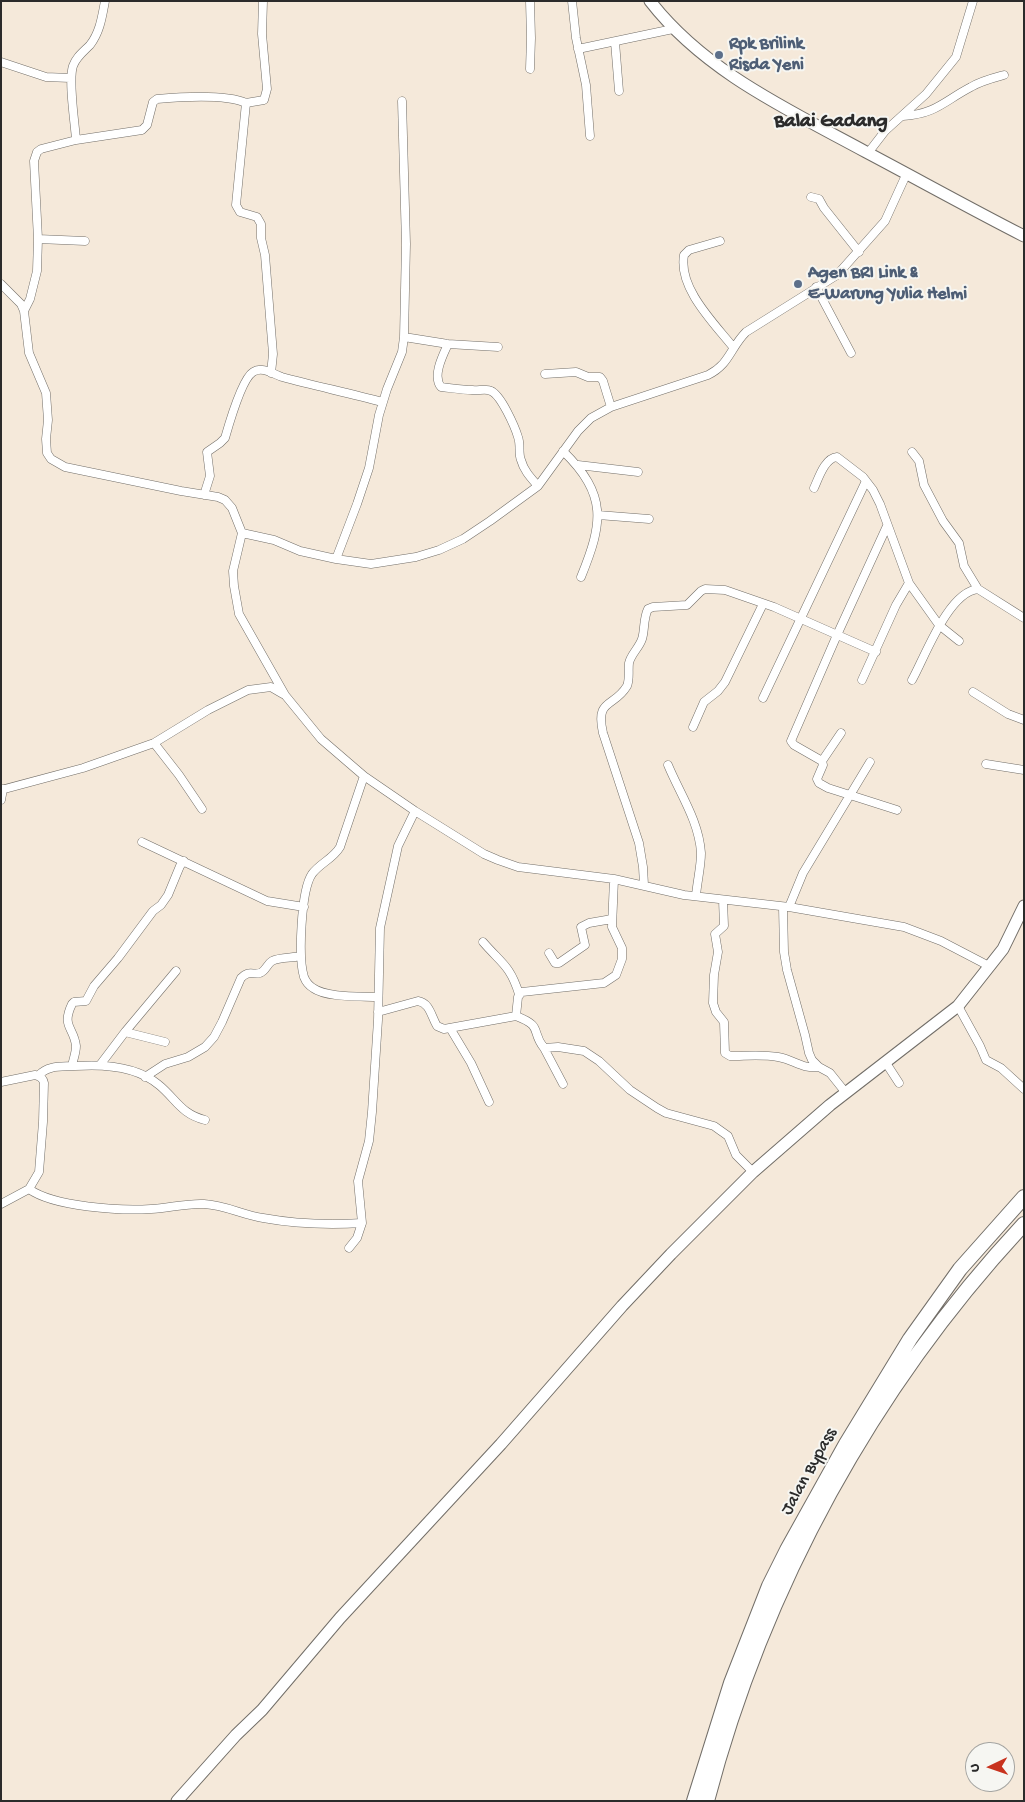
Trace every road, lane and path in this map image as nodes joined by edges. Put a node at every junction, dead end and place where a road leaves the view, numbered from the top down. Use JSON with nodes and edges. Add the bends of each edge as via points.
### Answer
{"nodes":[{"id":1,"x":105,"y":1,"type":"edge"},
{"id":2,"x":263,"y":1,"type":"edge"},
{"id":3,"x":530,"y":1,"type":"edge"},
{"id":4,"x":572,"y":1,"type":"edge"},
{"id":5,"x":650,"y":1,"type":"edge"},
{"id":6,"x":973,"y":1,"type":"edge"},
{"id":7,"x":673,"y":29,"type":"junction"},
{"id":8,"x":615,"y":42,"type":"junction"},
{"id":9,"x":578,"y":49,"type":"junction"},
{"id":10,"x":1,"y":62,"type":"edge"},
{"id":11,"x":530,"y":69,"type":"dead end"},
{"id":12,"x":1004,"y":75,"type":"dead end"},
{"id":13,"x":70,"y":78,"type":"junction"},
{"id":14,"x":619,"y":90,"type":"dead end"},
{"id":15,"x":402,"y":101,"type":"dead end"},
{"id":16,"x":246,"y":103,"type":"junction"},
{"id":17,"x":903,"y":116,"type":"junction"},
{"id":18,"x":590,"y":136,"type":"dead end"},
{"id":19,"x":76,"y":140,"type":"junction"},
{"id":20,"x":868,"y":153,"type":"junction"},
{"id":21,"x":906,"y":175,"type":"junction"},
{"id":22,"x":811,"y":197,"type":"dead end"},
{"id":23,"x":1024,"y":236,"type":"edge"},
{"id":24,"x":38,"y":239,"type":"junction"},
{"id":25,"x":85,"y":241,"type":"dead end"},
{"id":26,"x":720,"y":241,"type":"dead end"},
{"id":27,"x":859,"y":252,"type":"junction"},
{"id":28,"x":1,"y":284,"type":"edge"},
{"id":29,"x":816,"y":287,"type":"junction"},
{"id":30,"x":24,"y":312,"type":"junction"},
{"id":31,"x":404,"y":337,"type":"junction"},
{"id":32,"x":448,"y":344,"type":"junction"},
{"id":33,"x":498,"y":347,"type":"dead end"},
{"id":34,"x":733,"y":347,"type":"junction"},
{"id":35,"x":851,"y":353,"type":"dead end"},
{"id":36,"x":272,"y":373,"type":"junction"},
{"id":37,"x":545,"y":374,"type":"dead end"},
{"id":38,"x":382,"y":402,"type":"junction"},
{"id":39,"x":611,"y":407,"type":"junction"},
{"id":40,"x":563,"y":451,"type":"junction"},
{"id":41,"x":912,"y":452,"type":"dead end"},
{"id":42,"x":578,"y":465,"type":"junction"},
{"id":43,"x":638,"y":472,"type":"dead end"},
{"id":44,"x":866,"y":481,"type":"junction"},
{"id":45,"x":538,"y":486,"type":"junction"},
{"id":46,"x":814,"y":488,"type":"dead end"},
{"id":47,"x":204,"y":495,"type":"junction"},
{"id":48,"x":598,"y":515,"type":"junction"},
{"id":49,"x":649,"y":519,"type":"dead end"},
{"id":50,"x":887,"y":526,"type":"junction"},
{"id":51,"x":242,"y":533,"type":"junction"},
{"id":52,"x":336,"y":559,"type":"junction"},
{"id":53,"x":581,"y":577,"type":"dead end"},
{"id":54,"x":908,"y":583,"type":"junction"},
{"id":55,"x":978,"y":589,"type":"junction"},
{"id":56,"x":763,"y":604,"type":"junction"},
{"id":57,"x":1024,"y":618,"type":"edge"},
{"id":58,"x":802,"y":620,"type":"junction"},
{"id":59,"x":939,"y":625,"type":"junction"},
{"id":60,"x":837,"y":635,"type":"junction"},
{"id":61,"x":959,"y":641,"type":"dead end"},
{"id":62,"x":876,"y":652,"type":"junction"},
{"id":63,"x":862,"y":680,"type":"dead end"},
{"id":64,"x":912,"y":680,"type":"dead end"},
{"id":65,"x":973,"y":692,"type":"dead end"},
{"id":66,"x":285,"y":695,"type":"junction"},
{"id":67,"x":763,"y":698,"type":"dead end"},
{"id":68,"x":1024,"y":720,"type":"edge"},
{"id":69,"x":693,"y":727,"type":"dead end"},
{"id":70,"x":841,"y":733,"type":"dead end"},
{"id":71,"x":154,"y":743,"type":"junction"},
{"id":72,"x":822,"y":761,"type":"junction"},
{"id":73,"x":870,"y":762,"type":"dead end"},
{"id":74,"x":986,"y":764,"type":"dead end"},
{"id":75,"x":668,"y":765,"type":"dead end"},
{"id":76,"x":1024,"y":770,"type":"edge"},
{"id":77,"x":364,"y":776,"type":"junction"},
{"id":78,"x":2,"y":790,"type":"edge"},
{"id":79,"x":850,"y":795,"type":"junction"},
{"id":80,"x":1,"y":800,"type":"edge"},
{"id":81,"x":202,"y":809,"type":"dead end"},
{"id":82,"x":896,"y":810,"type":"dead end"},
{"id":83,"x":415,"y":811,"type":"junction"},
{"id":84,"x":142,"y":842,"type":"dead end"},
{"id":85,"x":184,"y":861,"type":"junction"},
{"id":86,"x":614,"y":879,"type":"junction"},
{"id":87,"x":644,"y":885,"type":"junction"},
{"id":88,"x":696,"y":896,"type":"junction"},
{"id":89,"x":723,"y":900,"type":"junction"},
{"id":90,"x":1024,"y":906,"type":"edge"},
{"id":91,"x":304,"y":907,"type":"junction"},
{"id":92,"x":786,"y":907,"type":"junction"},
{"id":93,"x":612,"y":920,"type":"junction"},
{"id":94,"x":483,"y":942,"type":"dead end"},
{"id":95,"x":549,"y":953,"type":"dead end"},
{"id":96,"x":301,"y":956,"type":"junction"},
{"id":97,"x":989,"y":966,"type":"junction"},
{"id":98,"x":176,"y":971,"type":"dead end"},
{"id":99,"x":519,"y":994,"type":"junction"},
{"id":100,"x":378,"y":997,"type":"junction"},
{"id":101,"x":958,"y":1006,"type":"junction"},
{"id":102,"x":378,"y":1012,"type":"junction"},
{"id":103,"x":516,"y":1016,"type":"junction"},
{"id":104,"x":450,"y":1028,"type":"junction"},
{"id":105,"x":125,"y":1032,"type":"junction"},
{"id":106,"x":166,"y":1042,"type":"dead end"},
{"id":107,"x":544,"y":1048,"type":"junction"},
{"id":108,"x":886,"y":1063,"type":"junction"},
{"id":109,"x":100,"y":1065,"type":"junction"},
{"id":110,"x":72,"y":1066,"type":"junction"},
{"id":111,"x":820,"y":1067,"type":"junction"},
{"id":112,"x":38,"y":1076,"type":"junction"},
{"id":113,"x":145,"y":1077,"type":"junction"},
{"id":114,"x":1,"y":1082,"type":"edge"},
{"id":115,"x":899,"y":1083,"type":"dead end"},
{"id":116,"x":563,"y":1084,"type":"dead end"},
{"id":117,"x":1024,"y":1089,"type":"edge"},
{"id":118,"x":846,"y":1093,"type":"junction"},
{"id":119,"x":489,"y":1102,"type":"dead end"},
{"id":120,"x":204,"y":1120,"type":"dead end"},
{"id":121,"x":753,"y":1172,"type":"junction"},
{"id":122,"x":29,"y":1189,"type":"junction"},
{"id":123,"x":1024,"y":1197,"type":"edge"},
{"id":124,"x":1,"y":1204,"type":"edge"},
{"id":125,"x":362,"y":1223,"type":"junction"},
{"id":126,"x":1024,"y":1224,"type":"edge"},
{"id":127,"x":349,"y":1248,"type":"dead end"},
{"id":128,"x":177,"y":1801,"type":"edge"},
{"id":129,"x":694,"y":1801,"type":"edge"},
{"id":130,"x":706,"y":1801,"type":"edge"}],
"edges":[{"from":1,"to":13,"type":"street","via":[[97,32],[78,57]]},
{"from":2,"to":16,"type":"street","via":[[266,95],[264,100]]},
{"from":3,"to":11,"type":"street"},
{"from":4,"to":9,"type":"street"},
{"from":5,"to":7,"type":"street"},
{"from":6,"to":17,"type":"street","via":[[956,57]]},
{"from":7,"to":8,"type":"street"},
{"from":7,"to":20,"type":"street","via":[[722,70],[770,101]]},
{"from":8,"to":9,"type":"street"},
{"from":8,"to":14,"type":"street"},
{"from":9,"to":18,"type":"street","via":[[586,85]]},
{"from":10,"to":13,"type":"street","via":[[46,77]]},
{"from":12,"to":17,"type":"street","via":[[973,86],[935,110]]},
{"from":13,"to":19,"type":"street"},
{"from":15,"to":31,"type":"street","via":[[406,244]]},
{"from":16,"to":19,"type":"street","via":[[219,98],[157,99],[152,102],[147,125],[142,130]]},
{"from":16,"to":36,"type":"street","via":[[236,204],[240,212],[257,217],[261,224]]},
{"from":17,"to":20,"type":"street","via":[[885,131]]},
{"from":19,"to":24,"type":"street","via":[[41,148],[35,156]]},
{"from":20,"to":21,"type":"street"},
{"from":21,"to":23,"type":"street"},
{"from":21,"to":27,"type":"street","via":[[885,221]]},
{"from":22,"to":27,"type":"street","via":[[819,198]]},
{"from":24,"to":25,"type":"street"},
{"from":24,"to":30,"type":"street","via":[[37,271]]},
{"from":26,"to":34,"type":"street","via":[[690,250],[683,260],[687,282],[694,296]]},
{"from":27,"to":29,"type":"street","via":[[837,275]]},
{"from":28,"to":30,"type":"street","via":[[17,298]]},
{"from":29,"to":34,"type":"street","via":[[746,332]]},
{"from":29,"to":35,"type":"street"},
{"from":30,"to":47,"type":"street","via":[[29,352],[46,393],[46,447],[51,459],[65,467]]},
{"from":31,"to":32,"type":"street"},
{"from":31,"to":38,"type":"street","via":[[402,352]]},
{"from":32,"to":33,"type":"street"},
{"from":32,"to":45,"type":"street","via":[[437,379],[439,385],[487,390],[496,394],[519,438],[520,460]]},
{"from":34,"to":39,"type":"street","via":[[726,362],[717,370]]},
{"from":36,"to":38,"type":"street"},
{"from":36,"to":47,"type":"street","via":[[255,370],[242,387],[225,438],[206,452],[210,476]]},
{"from":37,"to":39,"type":"street","via":[[576,372],[600,377]]},
{"from":38,"to":52,"type":"street","via":[[369,468]]},
{"from":39,"to":40,"type":"street","via":[[585,423]]},
{"from":40,"to":42,"type":"street"},
{"from":40,"to":45,"type":"street"},
{"from":41,"to":55,"type":"street","via":[[919,461],[924,485],[959,543],[964,566]]},
{"from":42,"to":43,"type":"street"},
{"from":42,"to":48,"type":"street","via":[[591,487]]},
{"from":44,"to":46,"type":"street","via":[[834,457],[828,460]]},
{"from":44,"to":50,"type":"street","via":[[880,504]]},
{"from":44,"to":58,"type":"street"},
{"from":45,"to":52,"type":"street","via":[[463,539],[439,550],[371,564]]},
{"from":47,"to":51,"type":"street","via":[[218,497],[228,503]]},
{"from":48,"to":49,"type":"street"},
{"from":48,"to":53,"type":"street","via":[[596,539]]},
{"from":50,"to":54,"type":"street"},
{"from":50,"to":60,"type":"street"},
{"from":51,"to":52,"type":"street"},
{"from":51,"to":66,"type":"street","via":[[234,571],[239,614]]},
{"from":54,"to":59,"type":"street"},
{"from":54,"to":62,"type":"street"},
{"from":55,"to":57,"type":"street"},
{"from":55,"to":59,"type":"street","via":[[968,591]]},
{"from":56,"to":58,"type":"street"},
{"from":56,"to":69,"type":"street","via":[[725,682],[704,702]]},
{"from":56,"to":87,"type":"street","via":[[710,588],[701,591],[687,605],[648,610],[642,640],[630,661],[628,684],[602,711],[603,733],[641,854]]},
{"from":58,"to":60,"type":"street"},
{"from":58,"to":67,"type":"street"},
{"from":59,"to":61,"type":"street"},
{"from":59,"to":64,"type":"street"},
{"from":60,"to":62,"type":"street"},
{"from":60,"to":72,"type":"street","via":[[791,738],[794,746]]},
{"from":62,"to":63,"type":"street"},
{"from":65,"to":68,"type":"street"},
{"from":66,"to":71,"type":"street","via":[[272,687],[248,690]]},
{"from":66,"to":77,"type":"street","via":[[321,739]]},
{"from":70,"to":72,"type":"street"},
{"from":71,"to":78,"type":"street","via":[[82,768]]},
{"from":71,"to":81,"type":"street"},
{"from":72,"to":79,"type":"street","via":[[824,765],[817,781]]},
{"from":73,"to":79,"type":"street"},
{"from":74,"to":76,"type":"street"},
{"from":75,"to":88,"type":"street","via":[[698,831],[701,857]]},
{"from":77,"to":83,"type":"street"},
{"from":77,"to":91,"type":"street","via":[[340,848],[313,873],[305,892]]},
{"from":78,"to":80,"type":"street"},
{"from":79,"to":82,"type":"street"},
{"from":79,"to":92,"type":"street"},
{"from":83,"to":86,"type":"street","via":[[498,860],[518,867]]},
{"from":83,"to":100,"type":"street","via":[[398,846],[380,928]]},
{"from":84,"to":85,"type":"street"},
{"from":85,"to":91,"type":"street","via":[[266,901]]},
{"from":85,"to":110,"type":"street","via":[[162,905],[153,911],[94,986],[86,1001],[72,1004],[67,1022],[76,1049]]},
{"from":86,"to":87,"type":"street"},
{"from":86,"to":93,"type":"street"},
{"from":87,"to":88,"type":"street"},
{"from":88,"to":89,"type":"street"},
{"from":89,"to":92,"type":"street"},
{"from":89,"to":111,"type":"street","via":[[724,926],[716,933],[718,952],[713,997],[716,1012],[724,1022],[725,1053],[730,1056],[776,1057],[804,1067]]},
{"from":90,"to":97,"type":"street","via":[[1002,949]]},
{"from":91,"to":96,"type":"street"},
{"from":92,"to":97,"type":"street","via":[[904,927],[941,941]]},
{"from":92,"to":111,"type":"street","via":[[784,952],[787,970],[809,1053]]},
{"from":93,"to":95,"type":"street","via":[[581,927],[585,945],[559,963],[555,963]]},
{"from":93,"to":99,"type":"street","via":[[622,948],[619,968],[611,980]]},
{"from":94,"to":99,"type":"street","via":[[513,975]]},
{"from":96,"to":100,"type":"street","via":[[306,983],[315,990]]},
{"from":96,"to":113,"type":"street","via":[[277,959],[259,974],[245,974],[214,1037],[205,1047],[188,1057],[165,1064]]},
{"from":97,"to":101,"type":"street"},
{"from":98,"to":105,"type":"street"},
{"from":99,"to":103,"type":"street"},
{"from":100,"to":102,"type":"street"},
{"from":101,"to":108,"type":"street"},
{"from":101,"to":117,"type":"street","via":[[986,1060],[1001,1068]]},
{"from":102,"to":104,"type":"street","via":[[423,1002],[437,1026]]},
{"from":102,"to":125,"type":"street","via":[[369,1141],[358,1181]]},
{"from":103,"to":104,"type":"street"},
{"from":103,"to":107,"type":"street","via":[[533,1023]]},
{"from":104,"to":119,"type":"street"},
{"from":105,"to":106,"type":"street"},
{"from":105,"to":109,"type":"street"},
{"from":107,"to":116,"type":"street"},
{"from":107,"to":121,"type":"street","via":[[584,1051],[657,1108],[714,1126],[728,1136],[736,1155]]},
{"from":108,"to":115,"type":"street"},
{"from":108,"to":118,"type":"street"},
{"from":109,"to":110,"type":"street"},
{"from":109,"to":113,"type":"street","via":[[122,1068]]},
{"from":110,"to":112,"type":"street","via":[[46,1069]]},
{"from":111,"to":118,"type":"street","via":[[830,1073]]},
{"from":112,"to":114,"type":"street"},
{"from":112,"to":122,"type":"street","via":[[44,1080],[39,1172]]},
{"from":113,"to":120,"type":"street","via":[[159,1085],[178,1106]]},
{"from":118,"to":121,"type":"street"},
{"from":121,"to":128,"type":"street","via":[[622,1306]]},
{"from":122,"to":124,"type":"street"},
{"from":122,"to":125,"type":"street","via":[[46,1198],[93,1207],[150,1209],[206,1204],[262,1218],[330,1225]]},
{"from":123,"to":129,"type":"highway","name":"Jalan Bypass","via":[[960,1269],[910,1339],[786,1550],[730,1683]]},
{"from":125,"to":127,"type":"street"},
{"from":126,"to":130,"type":"highway","name":"Jalan Bypass","via":[[924,1345],[854,1449],[782,1590],[745,1679]]}]}
